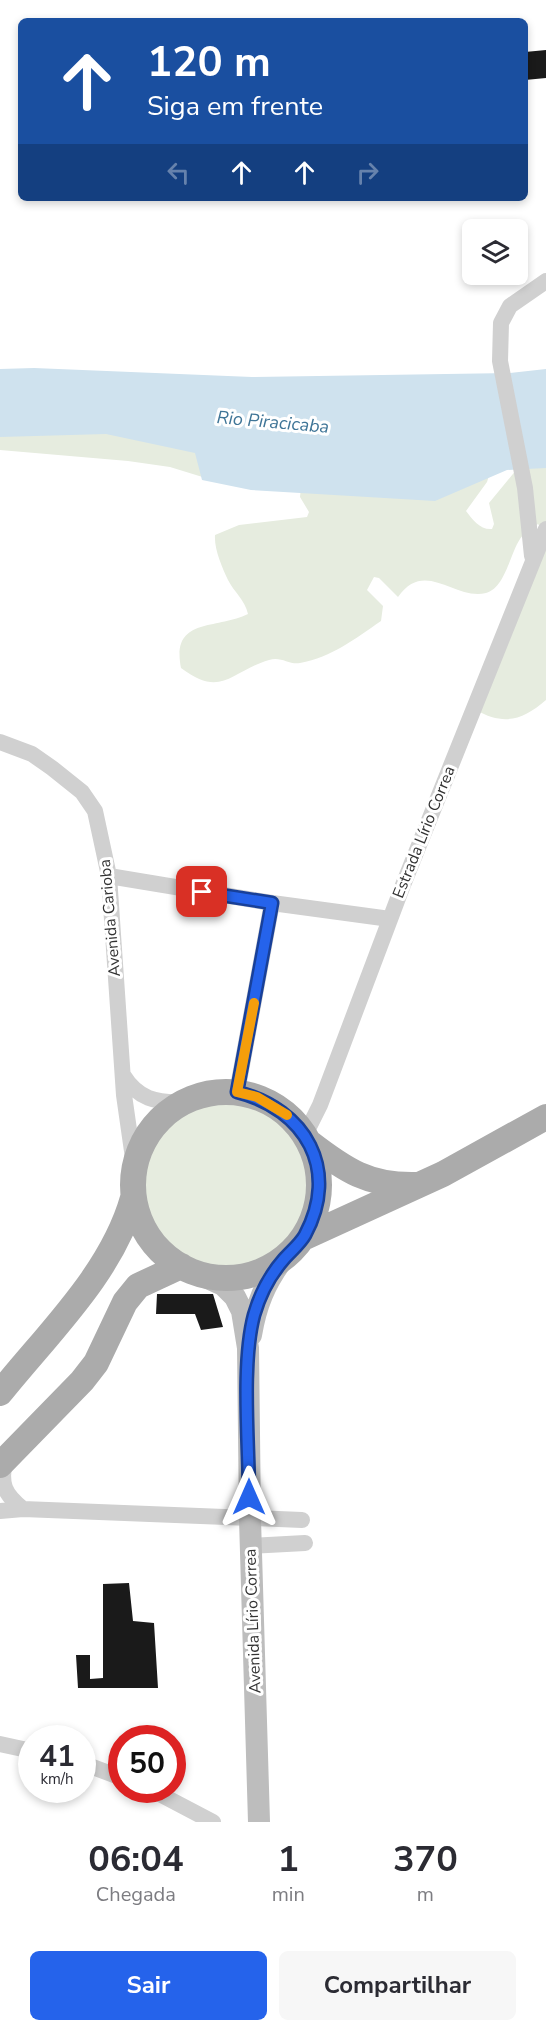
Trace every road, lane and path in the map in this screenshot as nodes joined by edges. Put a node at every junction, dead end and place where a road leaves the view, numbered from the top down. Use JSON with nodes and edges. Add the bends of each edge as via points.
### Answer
{"nodes":[{"id":1,"x":546,"y":281,"type":"edge"},
{"id":2,"x":546,"y":529,"type":"edge"},
{"id":3,"x":532,"y":559,"type":"junction"},
{"id":4,"x":0,"y":742,"type":"edge"},
{"id":5,"x":109,"y":876,"type":"junction"},
{"id":6,"x":272,"y":903,"type":"junction"},
{"id":7,"x":390,"y":919,"type":"junction"},
{"id":8,"x":123,"y":1074,"type":"junction"},
{"id":9,"x":237,"y":1092,"type":"junction"},
{"id":10,"x":183,"y":1102,"type":"junction"},
{"id":11,"x":546,"y":1117,"type":"edge"},
{"id":12,"x":307,"y":1139,"type":"junction"},
{"id":13,"x":134,"y":1165,"type":"junction"},
{"id":14,"x":418,"y":1185,"type":"junction"},
{"id":15,"x":133,"y":1198,"type":"junction"},
{"id":16,"x":303,"y":1238,"type":"junction"},
{"id":17,"x":283,"y":1259,"type":"junction"},
{"id":18,"x":191,"y":1271,"type":"junction"},
{"id":19,"x":248,"y":1348,"type":"junction"},
{"id":20,"x":0,"y":1394,"type":"edge"},
{"id":21,"x":2,"y":1463,"type":"edge"},
{"id":22,"x":22,"y":1509,"type":"junction"},
{"id":23,"x":0,"y":1511,"type":"edge"},
{"id":24,"x":250,"y":1519,"type":"junction"},
{"id":25,"x":302,"y":1520,"type":"dead end"},
{"id":26,"x":305,"y":1543,"type":"dead end"},
{"id":27,"x":251,"y":1546,"type":"junction"},
{"id":28,"x":0,"y":1744,"type":"edge"},
{"id":29,"x":18,"y":1748,"type":"edge"},
{"id":30,"x":177,"y":1803,"type":"edge"},
{"id":31,"x":213,"y":1822,"type":"edge"},
{"id":32,"x":259,"y":1822,"type":"edge"}],
"edges":[{"from":1,"to":3,"type":"street","via":[[510,306],[501,323],[500,361],[525,488]]},
{"from":2,"to":3,"type":"street","name":"Estrada Lírio Correa"},
{"from":3,"to":7,"type":"street","name":"Estrada Lírio Correa"},
{"from":4,"to":5,"type":"street","name":"Avenida Carioba","via":[[32,754],[82,792],[95,810]]},
{"from":5,"to":6,"type":"street"},
{"from":5,"to":8,"type":"street","name":"Avenida Carioba"},
{"from":6,"to":7,"type":"street"},
{"from":6,"to":9,"type":"street"},
{"from":7,"to":12,"type":"street","name":"Estrada Lírio Correa"},
{"from":8,"to":10,"type":"street","via":[[131,1087],[149,1099]]},
{"from":8,"to":13,"type":"street","name":"Avenida Carioba"},
{"from":9,"to":10,"type":"main road","via":[[209,1093]]},
{"from":9,"to":12,"type":"main road","via":[[276,1106]]},
{"from":10,"to":13,"type":"main road","via":[[144,1139]]},
{"from":11,"to":14,"type":"main road"},
{"from":12,"to":14,"type":"main road","via":[[362,1178]]},
{"from":12,"to":16,"type":"main road","via":[[318,1167],[320,1192]]},
{"from":13,"to":15,"type":"main road"},
{"from":14,"to":16,"type":"main road"},
{"from":15,"to":18,"type":"main road","via":[[141,1225],[158,1249]]},
{"from":15,"to":20,"type":"main road","via":[[125,1226],[110,1254]]},
{"from":16,"to":17,"type":"main road"},
{"from":17,"to":18,"type":"main road","via":[[258,1273],[230,1278]]},
{"from":17,"to":19,"type":"main road","name":"Avenida Lírio Correa","via":[[260,1297]]},
{"from":18,"to":19,"type":"main road","name":"Avenida Lírio Correa","via":[[223,1285],[235,1297],[242,1311]]},
{"from":18,"to":21,"type":"main road","via":[[138,1286],[125,1302],[89,1372]]},
{"from":19,"to":24,"type":"main road","name":"Avenida Lírio Correa"},
{"from":21,"to":22,"type":"street","via":[[2,1486]]},
{"from":22,"to":23,"type":"street"},
{"from":22,"to":24,"type":"street"},
{"from":24,"to":25,"type":"street"},
{"from":24,"to":27,"type":"main road","name":"Avenida Lírio Correa"},
{"from":26,"to":27,"type":"street"},
{"from":27,"to":32,"type":"main road","name":"Avenida Lírio Correa"},
{"from":28,"to":29,"type":"street"},
{"from":30,"to":31,"type":"street"}]}
